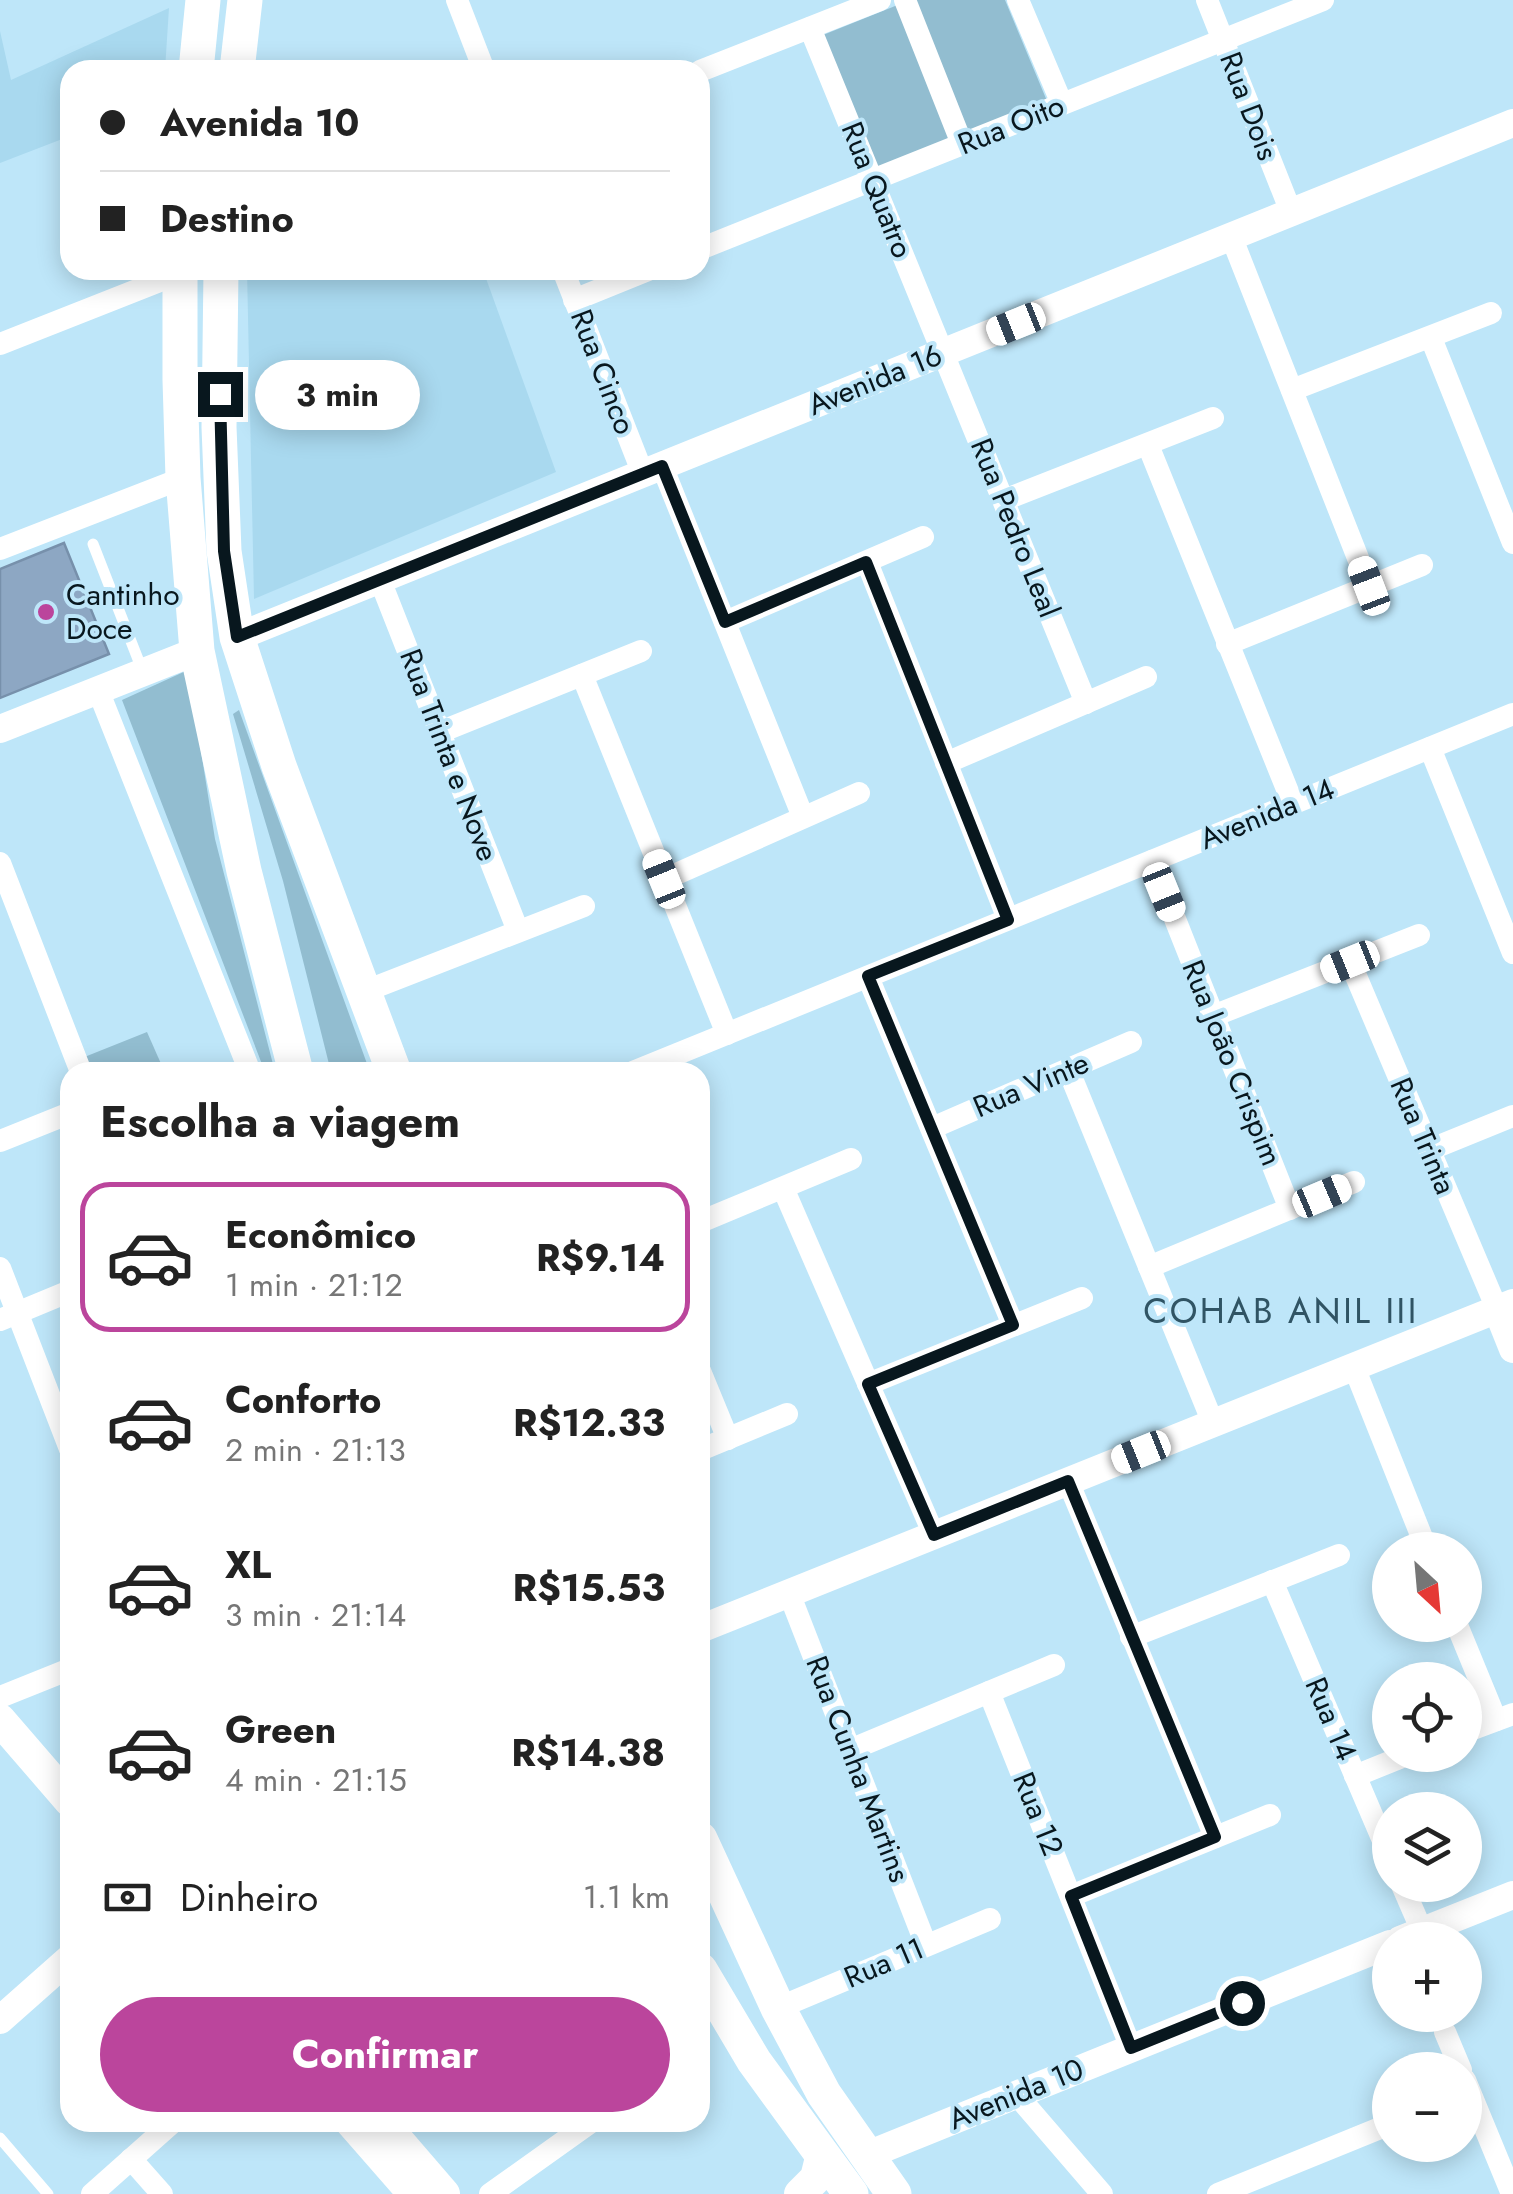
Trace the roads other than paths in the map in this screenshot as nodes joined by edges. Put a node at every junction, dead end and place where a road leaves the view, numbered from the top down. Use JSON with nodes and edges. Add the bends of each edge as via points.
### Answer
{"nodes":[{"id":1,"x":203,"y":0,"type":"edge"},
{"id":2,"x":245,"y":0,"type":"edge"},
{"id":3,"x":457,"y":0,"type":"edge"},
{"id":4,"x":880,"y":0,"type":"edge"},
{"id":5,"x":904,"y":0,"type":"edge"},
{"id":6,"x":1018,"y":0,"type":"edge"},
{"id":7,"x":1207,"y":0,"type":"edge"},
{"id":8,"x":1323,"y":0,"type":"edge"},
{"id":9,"x":810,"y":28,"type":"junction"},
{"id":10,"x":1223,"y":40,"type":"junction"},
{"id":11,"x":197,"y":60,"type":"edge"},
{"id":12,"x":238,"y":60,"type":"edge"},
{"id":13,"x":480,"y":60,"type":"edge"},
{"id":14,"x":710,"y":68,"type":"edge"},
{"id":15,"x":1062,"y":104,"type":"junction"},
{"id":16,"x":1513,"y":123,"type":"edge"},
{"id":17,"x":962,"y":144,"type":"junction"},
{"id":18,"x":872,"y":180,"type":"junction"},
{"id":19,"x":1290,"y":212,"type":"junction"},
{"id":20,"x":1230,"y":236,"type":"junction"},
{"id":21,"x":710,"y":245,"type":"edge"},
{"id":22,"x":160,"y":280,"type":"edge"},
{"id":23,"x":180,"y":280,"type":"edge"},
{"id":24,"x":221,"y":280,"type":"edge"},
{"id":25,"x":566,"y":280,"type":"edge"},
{"id":26,"x":623,"y":280,"type":"edge"},
{"id":27,"x":574,"y":300,"type":"junction"},
{"id":28,"x":1491,"y":313,"type":"dead end"},
{"id":29,"x":0,"y":316,"type":"edge"},
{"id":30,"x":1431,"y":338,"type":"junction"},
{"id":31,"x":5,"y":342,"type":"edge"},
{"id":32,"x":944,"y":352,"type":"junction"},
{"id":33,"x":1292,"y":390,"type":"junction"},
{"id":34,"x":1212,"y":418,"type":"dead end"},
{"id":35,"x":1148,"y":445,"type":"junction"},
{"id":36,"x":652,"y":470,"type":"junction"},
{"id":37,"x":183,"y":478,"type":"junction"},
{"id":38,"x":1004,"y":500,"type":"junction"},
{"id":39,"x":923,"y":537,"type":"dead end"},
{"id":40,"x":1513,"y":543,"type":"edge"},
{"id":41,"x":94,"y":544,"type":"dead end"},
{"id":42,"x":0,"y":549,"type":"edge"},
{"id":43,"x":866,"y":562,"type":"junction"},
{"id":44,"x":1422,"y":565,"type":"dead end"},
{"id":45,"x":380,"y":580,"type":"junction"},
{"id":46,"x":1369,"y":586,"type":"junction"},
{"id":47,"x":725,"y":622,"type":"junction"},
{"id":48,"x":237,"y":637,"type":"junction"},
{"id":49,"x":1227,"y":644,"type":"junction"},
{"id":50,"x":197,"y":650,"type":"junction"},
{"id":51,"x":640,"y":651,"type":"dead end"},
{"id":52,"x":144,"y":672,"type":"junction"},
{"id":53,"x":582,"y":675,"type":"junction"},
{"id":54,"x":1146,"y":678,"type":"dead end"},
{"id":55,"x":98,"y":690,"type":"junction"},
{"id":56,"x":1086,"y":703,"type":"junction"},
{"id":57,"x":1513,"y":714,"type":"edge"},
{"id":58,"x":0,"y":729,"type":"edge"},
{"id":59,"x":440,"y":732,"type":"junction"},
{"id":60,"x":1430,"y":748,"type":"junction"},
{"id":61,"x":946,"y":763,"type":"junction"},
{"id":62,"x":859,"y":794,"type":"dead end"},
{"id":63,"x":1293,"y":804,"type":"junction"},
{"id":64,"x":803,"y":818,"type":"junction"},
{"id":65,"x":1152,"y":861,"type":"junction"},
{"id":66,"x":0,"y":863,"type":"edge"},
{"id":67,"x":664,"y":879,"type":"junction"},
{"id":68,"x":1502,"y":895,"type":"edge"},
{"id":69,"x":584,"y":906,"type":"dead end"},
{"id":70,"x":1008,"y":920,"type":"junction"},
{"id":71,"x":518,"y":931,"type":"junction"},
{"id":72,"x":1418,"y":935,"type":"dead end"},
{"id":73,"x":1513,"y":953,"type":"edge"},
{"id":74,"x":1350,"y":962,"type":"junction"},
{"id":75,"x":270,"y":976,"type":"junction"},
{"id":76,"x":868,"y":976,"type":"junction"},
{"id":77,"x":363,"y":992,"type":"junction"},
{"id":78,"x":1213,"y":1016,"type":"junction"},
{"id":79,"x":727,"y":1034,"type":"junction"},
{"id":80,"x":1131,"y":1042,"type":"dead end"},
{"id":81,"x":77,"y":1062,"type":"edge"},
{"id":82,"x":246,"y":1062,"type":"edge"},
{"id":83,"x":293,"y":1062,"type":"edge"},
{"id":84,"x":300,"y":1062,"type":"edge"},
{"id":85,"x":383,"y":1062,"type":"edge"},
{"id":86,"x":390,"y":1062,"type":"edge"},
{"id":87,"x":658,"y":1062,"type":"edge"},
{"id":88,"x":1068,"y":1069,"type":"junction"},
{"id":89,"x":1513,"y":1116,"type":"edge"},
{"id":90,"x":60,"y":1117,"type":"edge"},
{"id":91,"x":932,"y":1128,"type":"junction"},
{"id":92,"x":0,"y":1141,"type":"edge"},
{"id":93,"x":1429,"y":1150,"type":"junction"},
{"id":94,"x":851,"y":1160,"type":"dead end"},
{"id":95,"x":1354,"y":1182,"type":"dead end"},
{"id":96,"x":783,"y":1188,"type":"junction"},
{"id":97,"x":1290,"y":1209,"type":"junction"},
{"id":98,"x":710,"y":1218,"type":"edge"},
{"id":99,"x":0,"y":1268,"type":"edge"},
{"id":100,"x":1149,"y":1268,"type":"junction"},
{"id":101,"x":60,"y":1295,"type":"edge"},
{"id":102,"x":1082,"y":1298,"type":"dead end"},
{"id":103,"x":1505,"y":1306,"type":"edge"},
{"id":104,"x":9,"y":1316,"type":"edge"},
{"id":105,"x":1013,"y":1325,"type":"junction"},
{"id":106,"x":1513,"y":1349,"type":"edge"},
{"id":107,"x":1354,"y":1367,"type":"junction"},
{"id":108,"x":868,"y":1384,"type":"junction"},
{"id":109,"x":710,"y":1396,"type":"edge"},
{"id":110,"x":787,"y":1414,"type":"dead end"},
{"id":111,"x":1213,"y":1423,"type":"junction"},
{"id":112,"x":60,"y":1427,"type":"edge"},
{"id":113,"x":728,"y":1438,"type":"junction"},
{"id":114,"x":710,"y":1446,"type":"edge"},
{"id":115,"x":1068,"y":1481,"type":"junction"},
{"id":116,"x":1420,"y":1532,"type":"edge"},
{"id":117,"x":934,"y":1535,"type":"junction"},
{"id":118,"x":1339,"y":1554,"type":"dead end"},
{"id":119,"x":1272,"y":1581,"type":"junction"},
{"id":120,"x":789,"y":1593,"type":"junction"},
{"id":121,"x":710,"y":1625,"type":"edge"},
{"id":122,"x":1131,"y":1637,"type":"junction"},
{"id":123,"x":1466,"y":1642,"type":"edge"},
{"id":124,"x":1054,"y":1665,"type":"dead end"},
{"id":125,"x":60,"y":1674,"type":"edge"},
{"id":126,"x":989,"y":1692,"type":"junction"},
{"id":127,"x":0,"y":1695,"type":"edge"},
{"id":128,"x":1504,"y":1717,"type":"edge"},
{"id":129,"x":0,"y":1720,"type":"edge"},
{"id":130,"x":850,"y":1750,"type":"junction"},
{"id":131,"x":60,"y":1760,"type":"edge"},
{"id":132,"x":1372,"y":1769,"type":"edge"},
{"id":133,"x":1355,"y":1776,"type":"junction"},
{"id":134,"x":60,"y":1789,"type":"edge"},
{"id":135,"x":1270,"y":1815,"type":"dead end"},
{"id":136,"x":1372,"y":1815,"type":"edge"},
{"id":137,"x":1215,"y":1837,"type":"junction"},
{"id":138,"x":710,"y":1861,"type":"edge"},
{"id":139,"x":1513,"y":1895,"type":"edge"},
{"id":140,"x":1071,"y":1896,"type":"junction"},
{"id":141,"x":990,"y":1919,"type":"dead end"},
{"id":142,"x":1446,"y":1922,"type":"edge"},
{"id":143,"x":926,"y":1946,"type":"junction"},
{"id":144,"x":60,"y":1947,"type":"edge"},
{"id":145,"x":1372,"y":1951,"type":"edge"},
{"id":146,"x":60,"y":1966,"type":"edge"},
{"id":147,"x":710,"y":1986,"type":"edge"},
{"id":148,"x":778,"y":2008,"type":"junction"},
{"id":149,"x":1,"y":2011,"type":"edge"},
{"id":150,"x":1445,"y":2032,"type":"dead end"},
{"id":151,"x":1131,"y":2048,"type":"junction"},
{"id":152,"x":1453,"y":2052,"type":"edge"},
{"id":153,"x":1015,"y":2094,"type":"junction"},
{"id":154,"x":1482,"y":2124,"type":"edge"},
{"id":155,"x":1372,"y":2131,"type":"edge"},
{"id":156,"x":162,"y":2132,"type":"edge"},
{"id":157,"x":360,"y":2132,"type":"edge"},
{"id":158,"x":391,"y":2132,"type":"edge"},
{"id":159,"x":574,"y":2132,"type":"edge"},
{"id":160,"x":0,"y":2138,"type":"edge"},
{"id":161,"x":822,"y":2154,"type":"junction"},
{"id":162,"x":865,"y":2156,"type":"junction"},
{"id":163,"x":131,"y":2159,"type":"junction"},
{"id":164,"x":48,"y":2194,"type":"edge"},
{"id":165,"x":92,"y":2194,"type":"edge"},
{"id":166,"x":162,"y":2194,"type":"edge"},
{"id":167,"x":414,"y":2194,"type":"edge"},
{"id":168,"x":444,"y":2194,"type":"edge"},
{"id":169,"x":490,"y":2194,"type":"edge"},
{"id":170,"x":800,"y":2194,"type":"edge"},
{"id":171,"x":850,"y":2194,"type":"edge"},
{"id":172,"x":894,"y":2194,"type":"edge"},
{"id":173,"x":1102,"y":2194,"type":"edge"},
{"id":174,"x":1218,"y":2194,"type":"edge"},
{"id":175,"x":1512,"y":2194,"type":"edge"}],
"edges":[{"from":1,"to":11,"type":"main road"},
{"from":2,"to":12,"type":"main road"},
{"from":3,"to":13,"type":"street"},
{"from":4,"to":9,"type":"street"},
{"from":5,"to":17,"type":"street"},
{"from":6,"to":15,"type":"street"},
{"from":7,"to":10,"type":"street","name":"Rua Dois"},
{"from":8,"to":10,"type":"street","name":"Rua Oito"},
{"from":9,"to":14,"type":"street"},
{"from":9,"to":18,"type":"street","name":"Rua Quatro"},
{"from":10,"to":15,"type":"street","name":"Rua Oito"},
{"from":10,"to":19,"type":"street","name":"Rua Dois"},
{"from":15,"to":17,"type":"street","name":"Rua Oito"},
{"from":16,"to":19,"type":"street","name":"Avenida 16"},
{"from":17,"to":18,"type":"street","name":"Rua Oito"},
{"from":18,"to":21,"type":"street","name":"Rua Oito"},
{"from":18,"to":32,"type":"street","name":"Rua Quatro"},
{"from":19,"to":20,"type":"street","name":"Avenida 16"},
{"from":20,"to":32,"type":"street","name":"Avenida 16"},
{"from":20,"to":33,"type":"street"},
{"from":22,"to":31,"type":"street"},
{"from":23,"to":37,"type":"main road"},
{"from":24,"to":48,"type":"main road","via":[[224,551]]},
{"from":25,"to":27,"type":"street","name":"Rua Cinco"},
{"from":26,"to":27,"type":"street"},
{"from":27,"to":36,"type":"street","name":"Rua Cinco"},
{"from":28,"to":30,"type":"street"},
{"from":29,"to":31,"type":"street"},
{"from":30,"to":33,"type":"street"},
{"from":30,"to":40,"type":"street"},
{"from":32,"to":36,"type":"street","name":"Avenida 16"},
{"from":32,"to":38,"type":"street","name":"Rua Pedro Leal"},
{"from":33,"to":46,"type":"street"},
{"from":34,"to":35,"type":"street"},
{"from":35,"to":38,"type":"street"},
{"from":35,"to":49,"type":"street"},
{"from":36,"to":45,"type":"street","name":"Avenida 16"},
{"from":36,"to":47,"type":"street","name":"Rua Cinco"},
{"from":37,"to":42,"type":"street"},
{"from":37,"to":50,"type":"main road"},
{"from":38,"to":56,"type":"street","name":"Rua Pedro Leal"},
{"from":39,"to":43,"type":"street"},
{"from":41,"to":52,"type":"lane"},
{"from":43,"to":47,"type":"street"},
{"from":43,"to":61,"type":"street"},
{"from":44,"to":46,"type":"street"},
{"from":45,"to":48,"type":"street","name":"Avenida 16"},
{"from":45,"to":59,"type":"street","name":"Rua Trinta e Nove"},
{"from":46,"to":49,"type":"street"},
{"from":47,"to":64,"type":"street","name":"Rua Cinco"},
{"from":48,"to":77,"type":"main road"},
{"from":49,"to":63,"type":"street"},
{"from":50,"to":52,"type":"street"},
{"from":50,"to":75,"type":"main road"},
{"from":51,"to":53,"type":"street"},
{"from":52,"to":55,"type":"street"},
{"from":53,"to":59,"type":"street"},
{"from":53,"to":67,"type":"street"},
{"from":54,"to":56,"type":"street"},
{"from":55,"to":58,"type":"street"},
{"from":55,"to":82,"type":"street"},
{"from":56,"to":61,"type":"street"},
{"from":57,"to":60,"type":"street","name":"Avenida 14"},
{"from":59,"to":71,"type":"street","name":"Rua Trinta e Nove"},
{"from":60,"to":63,"type":"street","name":"Avenida 14"},
{"from":60,"to":68,"type":"street"},
{"from":61,"to":70,"type":"street"},
{"from":62,"to":64,"type":"street"},
{"from":63,"to":65,"type":"street","name":"Avenida 14"},
{"from":64,"to":67,"type":"street"},
{"from":65,"to":70,"type":"street","name":"Avenida 14"},
{"from":65,"to":78,"type":"street","name":"Rua João Crispim"},
{"from":66,"to":81,"type":"street"},
{"from":67,"to":79,"type":"street"},
{"from":68,"to":73,"type":"street"},
{"from":69,"to":71,"type":"street"},
{"from":70,"to":76,"type":"street","name":"Avenida 14"},
{"from":71,"to":77,"type":"street"},
{"from":72,"to":74,"type":"street"},
{"from":74,"to":78,"type":"street"},
{"from":74,"to":93,"type":"street","name":"Rua Trinta"},
{"from":75,"to":83,"type":"main road"},
{"from":75,"to":84,"type":"main road"},
{"from":76,"to":79,"type":"street","name":"Avenida 14"},
{"from":76,"to":91,"type":"street"},
{"from":77,"to":85,"type":"main road"},
{"from":77,"to":86,"type":"main road"},
{"from":78,"to":97,"type":"street","name":"Rua João Crispim"},
{"from":79,"to":87,"type":"street","name":"Avenida 14"},
{"from":80,"to":88,"type":"street","name":"Rua Vinte"},
{"from":88,"to":91,"type":"street","name":"Rua Vinte"},
{"from":88,"to":100,"type":"street"},
{"from":89,"to":93,"type":"street"},
{"from":90,"to":92,"type":"street"},
{"from":91,"to":105,"type":"street"},
{"from":93,"to":103,"type":"street","name":"Rua Trinta"},
{"from":94,"to":96,"type":"street"},
{"from":95,"to":97,"type":"street"},
{"from":96,"to":98,"type":"street"},
{"from":96,"to":108,"type":"street"},
{"from":97,"to":100,"type":"street"},
{"from":99,"to":104,"type":"street"},
{"from":100,"to":111,"type":"street"},
{"from":101,"to":104,"type":"street"},
{"from":102,"to":105,"type":"street"},
{"from":103,"to":106,"type":"street"},
{"from":103,"to":107,"type":"street"},
{"from":104,"to":112,"type":"street"},
{"from":105,"to":108,"type":"street"},
{"from":107,"to":111,"type":"street"},
{"from":107,"to":116,"type":"street"},
{"from":108,"to":117,"type":"street"},
{"from":109,"to":113,"type":"street"},
{"from":110,"to":113,"type":"street"},
{"from":111,"to":115,"type":"street"},
{"from":113,"to":114,"type":"street"},
{"from":115,"to":117,"type":"street"},
{"from":115,"to":122,"type":"street"},
{"from":117,"to":120,"type":"street"},
{"from":118,"to":119,"type":"street"},
{"from":119,"to":122,"type":"street"},
{"from":119,"to":133,"type":"street","name":"Rua 14"},
{"from":120,"to":121,"type":"street"},
{"from":120,"to":130,"type":"street","name":"Rua Cunha Martins"},
{"from":122,"to":137,"type":"street"},
{"from":123,"to":128,"type":"street"},
{"from":124,"to":126,"type":"street"},
{"from":125,"to":127,"type":"street"},
{"from":126,"to":130,"type":"street"},
{"from":126,"to":140,"type":"street","name":"Rua 12"},
{"from":127,"to":131,"type":"main road"},
{"from":129,"to":134,"type":"main road"},
{"from":130,"to":143,"type":"street","name":"Rua Cunha Martins"},
{"from":132,"to":133,"type":"street"},
{"from":133,"to":136,"type":"street","name":"Rua 14"},
{"from":135,"to":137,"type":"street"},
{"from":137,"to":140,"type":"street"},
{"from":138,"to":148,"type":"main road"},
{"from":139,"to":142,"type":"street"},
{"from":140,"to":151,"type":"street","name":"Rua 12"},
{"from":141,"to":143,"type":"street","name":"Rua 11"},
{"from":143,"to":148,"type":"street","name":"Rua 11"},
{"from":144,"to":149,"type":"street"},
{"from":145,"to":151,"type":"street","name":"Avenida 10"},
{"from":146,"to":149,"type":"street"},
{"from":147,"to":161,"type":"main road"},
{"from":148,"to":162,"type":"main road"},
{"from":150,"to":152,"type":"street"},
{"from":151,"to":153,"type":"street","name":"Avenida 10"},
{"from":153,"to":162,"type":"street","name":"Avenida 10"},
{"from":153,"to":173,"type":"street"},
{"from":154,"to":175,"type":"street"},
{"from":155,"to":174,"type":"street"},
{"from":156,"to":163,"type":"street"},
{"from":157,"to":167,"type":"main road"},
{"from":158,"to":168,"type":"main road"},
{"from":159,"to":169,"type":"street"},
{"from":160,"to":164,"type":"lane"},
{"from":161,"to":170,"type":"main road","via":[[816,2178]]},
{"from":161,"to":171,"type":"main road"},
{"from":162,"to":171,"type":"main road"},
{"from":162,"to":172,"type":"main road"},
{"from":163,"to":165,"type":"street"},
{"from":163,"to":166,"type":"street"}]}
